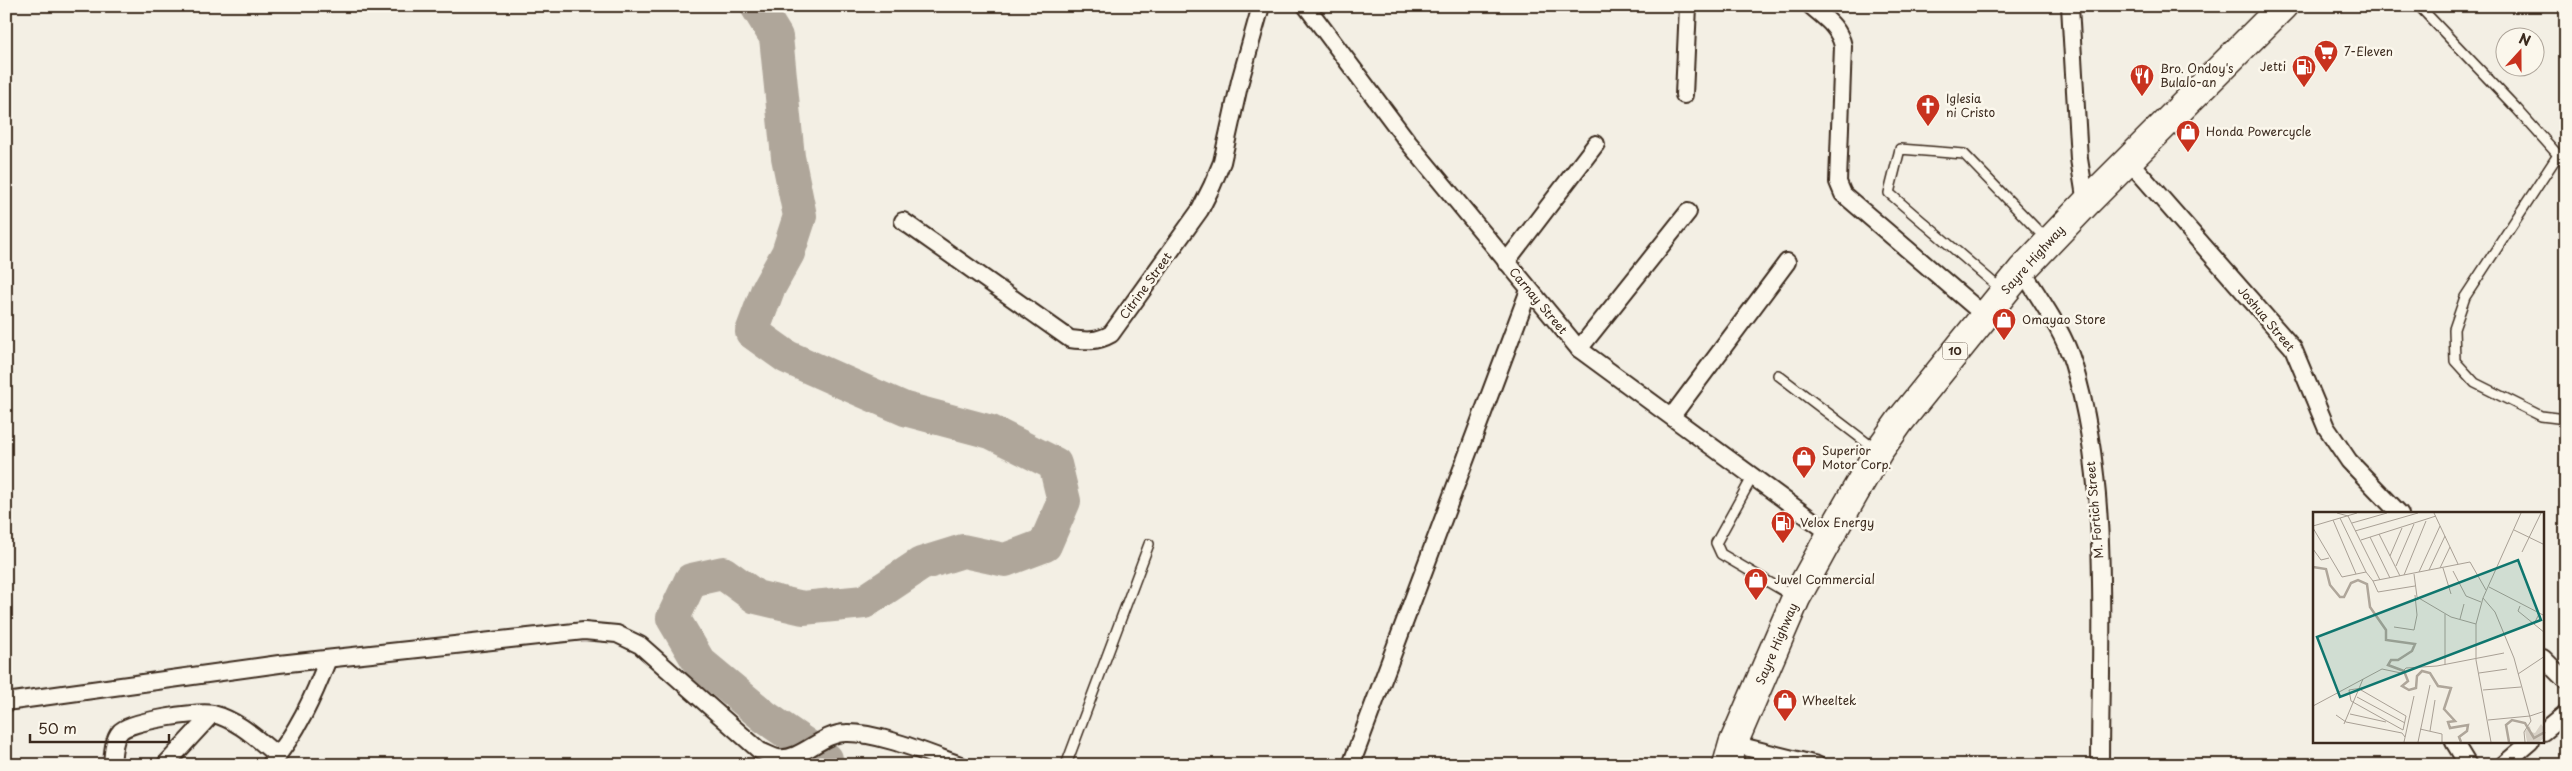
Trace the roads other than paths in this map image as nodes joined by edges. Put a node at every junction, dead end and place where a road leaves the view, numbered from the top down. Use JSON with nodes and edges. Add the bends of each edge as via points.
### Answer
{"nodes":[{"id":1,"x":1261,"y":6,"type":"edge"},
{"id":2,"x":1306,"y":6,"type":"edge"},
{"id":3,"x":1688,"y":6,"type":"edge"},
{"id":4,"x":1811,"y":6,"type":"edge"},
{"id":5,"x":2070,"y":6,"type":"edge"},
{"id":6,"x":2283,"y":6,"type":"edge"},
{"id":7,"x":2419,"y":6,"type":"edge"},
{"id":8,"x":1684,"y":95,"type":"dead end"},
{"id":9,"x":1596,"y":144,"type":"dead end"},
{"id":10,"x":2558,"y":155,"type":"junction"},
{"id":11,"x":2128,"y":161,"type":"junction"},
{"id":12,"x":2566,"y":164,"type":"edge"},
{"id":13,"x":2086,"y":203,"type":"junction"},
{"id":14,"x":1688,"y":212,"type":"dead end"},
{"id":15,"x":903,"y":221,"type":"dead end"},
{"id":16,"x":2049,"y":242,"type":"junction"},
{"id":17,"x":1506,"y":262,"type":"junction"},
{"id":18,"x":1787,"y":262,"type":"dead end"},
{"id":19,"x":2022,"y":270,"type":"junction"},
{"id":20,"x":1529,"y":290,"type":"junction"},
{"id":21,"x":2004,"y":292,"type":"junction"},
{"id":22,"x":1984,"y":315,"type":"junction"},
{"id":23,"x":1579,"y":349,"type":"junction"},
{"id":24,"x":1778,"y":375,"type":"dead end"},
{"id":25,"x":1672,"y":416,"type":"junction"},
{"id":26,"x":2566,"y":419,"type":"edge"},
{"id":27,"x":1878,"y":452,"type":"junction"},
{"id":28,"x":1753,"y":476,"type":"junction"},
{"id":29,"x":2398,"y":512,"type":"edge"},
{"id":30,"x":1831,"y":534,"type":"junction"},
{"id":31,"x":1149,"y":544,"type":"dead end"},
{"id":32,"x":1796,"y":598,"type":"junction"},
{"id":33,"x":328,"y":659,"type":"junction"},
{"id":34,"x":2544,"y":659,"type":"edge"},
{"id":35,"x":2566,"y":681,"type":"edge"},
{"id":36,"x":6,"y":702,"type":"edge"},
{"id":37,"x":2566,"y":713,"type":"edge"},
{"id":38,"x":212,"y":714,"type":"junction"},
{"id":39,"x":2544,"y":731,"type":"edge"},
{"id":40,"x":2455,"y":744,"type":"edge"},
{"id":41,"x":2528,"y":744,"type":"edge"},
{"id":42,"x":1730,"y":754,"type":"edge"},
{"id":43,"x":274,"y":760,"type":"edge"},
{"id":44,"x":112,"y":765,"type":"edge"},
{"id":45,"x":165,"y":765,"type":"edge"},
{"id":46,"x":960,"y":765,"type":"edge"},
{"id":47,"x":1066,"y":765,"type":"edge"},
{"id":48,"x":1350,"y":765,"type":"edge"},
{"id":49,"x":1817,"y":765,"type":"edge"},
{"id":50,"x":2100,"y":765,"type":"edge"},
{"id":51,"x":2468,"y":765,"type":"edge"},
{"id":52,"x":2503,"y":765,"type":"edge"}],
"edges":[{"from":1,"to":15,"type":"street","name":"Citrine Street","via":[[1222,162],[1212,186],[1200,210],[1111,334],[1087,342],[1070,339]]},
{"from":2,"to":17,"type":"street","name":"Carnay Street","via":[[1408,142]]},
{"from":3,"to":8,"type":"street"},
{"from":4,"to":22,"type":"street","via":[[1834,26],[1843,46],[1838,182],[1843,194]]},
{"from":5,"to":13,"type":"street","via":[[2079,159]]},
{"from":6,"to":11,"type":"highway","name":"Sayre Highway","number":"10"},
{"from":7,"to":10,"type":"lane"},
{"from":9,"to":17,"type":"street"},
{"from":10,"to":12,"type":"lane"},
{"from":10,"to":26,"type":"lane","via":[[2465,297],[2454,330],[2455,361],[2475,383],[2541,416]]},
{"from":11,"to":13,"type":"highway","name":"Sayre Highway","number":"10"},
{"from":11,"to":29,"type":"street","name":"Joshua Street","via":[[2293,348],[2326,427],[2349,461]]},
{"from":13,"to":16,"type":"highway","name":"Sayre Highway","number":"10"},
{"from":14,"to":23,"type":"street"},
{"from":16,"to":19,"type":"highway","name":"Sayre Highway","number":"10"},
{"from":16,"to":21,"type":"lane","via":[[1964,154],[1900,149],[1889,193]]},
{"from":17,"to":20,"type":"street","name":"Carnay Street"},
{"from":18,"to":25,"type":"street"},
{"from":19,"to":21,"type":"highway","name":"Sayre Highway","number":"10"},
{"from":19,"to":50,"type":"street","name":"M. Fortich Street","via":[[2066,346],[2075,370],[2088,430],[2100,572]]},
{"from":20,"to":23,"type":"street","name":"Carnay Street"},
{"from":20,"to":48,"type":"street"},
{"from":21,"to":22,"type":"highway","name":"Sayre Highway","number":"10"},
{"from":22,"to":27,"type":"highway","name":"Sayre Highway","number":"10"},
{"from":23,"to":25,"type":"street","name":"Carnay Street"},
{"from":24,"to":27,"type":"lane"},
{"from":25,"to":28,"type":"street","name":"Carnay Street"},
{"from":27,"to":30,"type":"highway","name":"Sayre Highway","number":"10"},
{"from":28,"to":30,"type":"street","name":"Carnay Street"},
{"from":28,"to":32,"type":"lane","via":[[1716,543],[1721,554]]},
{"from":30,"to":32,"type":"highway","name":"Sayre Highway","number":"10"},
{"from":31,"to":47,"type":"lane"},
{"from":32,"to":42,"type":"highway","name":"Sayre Highway","number":"10"},
{"from":33,"to":36,"type":"street"},
{"from":33,"to":43,"type":"street","via":[[314,697]]},
{"from":33,"to":46,"type":"street","via":[[584,631],[617,634],[640,645],[760,751],[778,758],[793,756],[824,737],[858,733]]},
{"from":34,"to":35,"type":"street"},
{"from":37,"to":39,"type":"street"},
{"from":38,"to":43,"type":"street","via":[[239,726]]},
{"from":38,"to":44,"type":"street","via":[[142,721],[127,726],[116,737]]},
{"from":38,"to":45,"type":"street"},
{"from":40,"to":51,"type":"street"},
{"from":41,"to":52,"type":"street"},
{"from":42,"to":49,"type":"street"}]}
